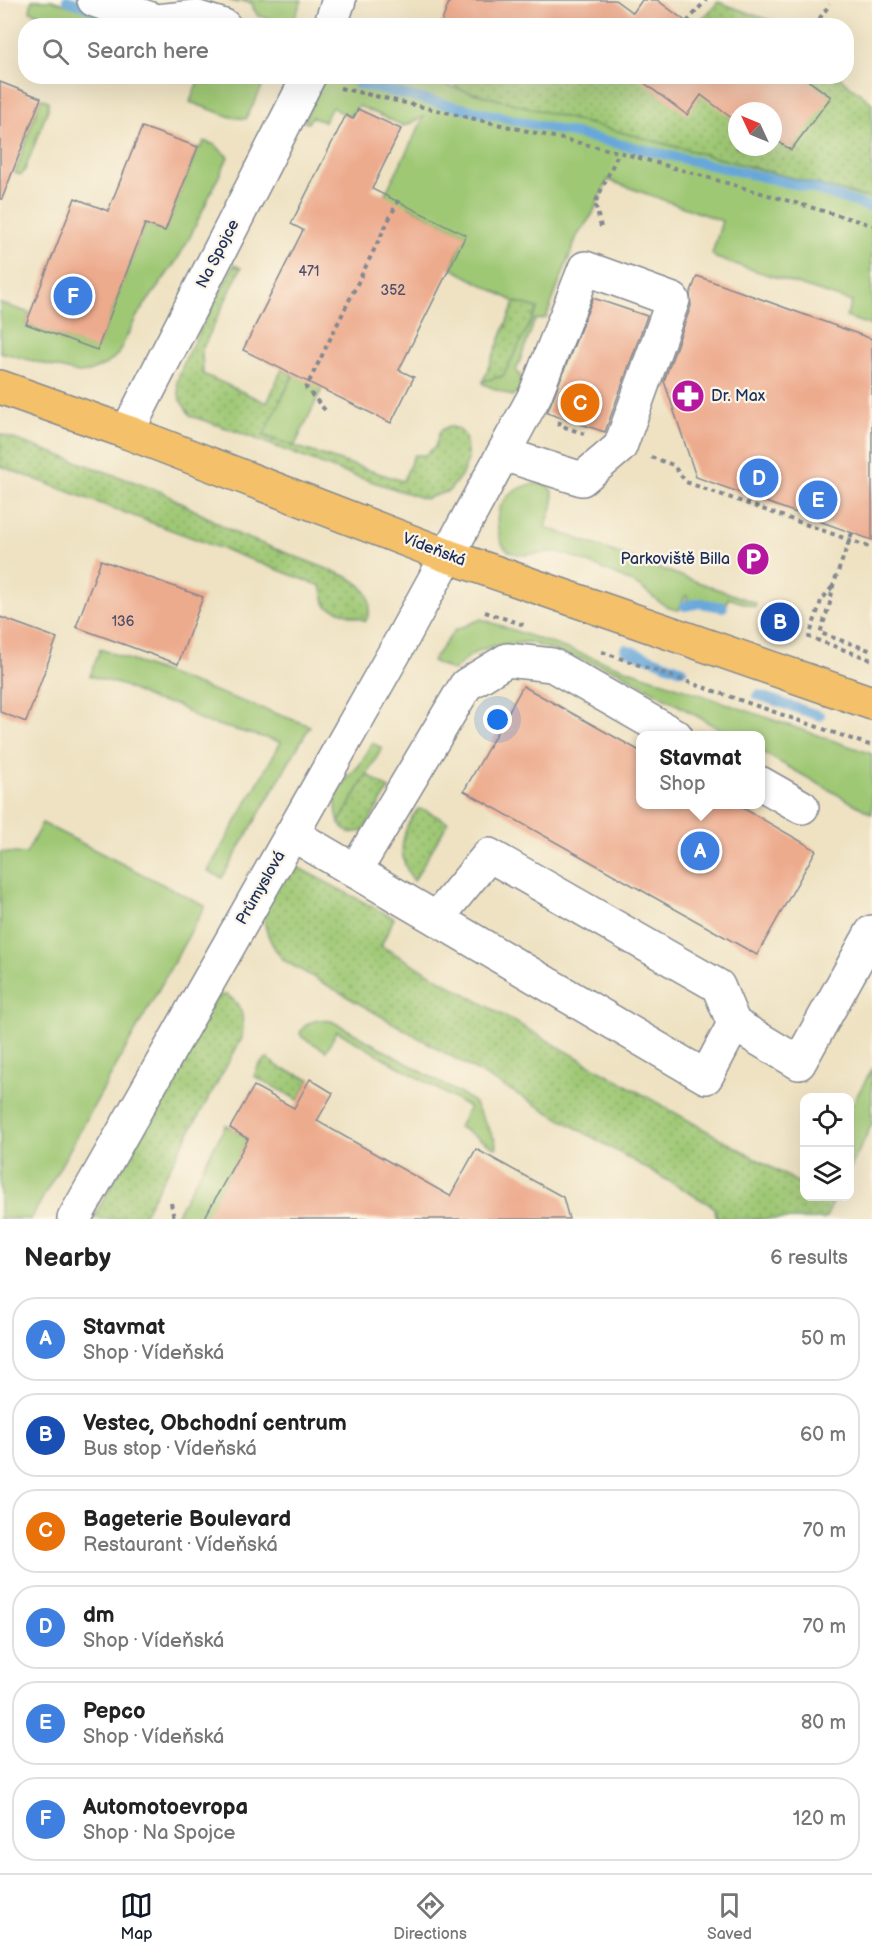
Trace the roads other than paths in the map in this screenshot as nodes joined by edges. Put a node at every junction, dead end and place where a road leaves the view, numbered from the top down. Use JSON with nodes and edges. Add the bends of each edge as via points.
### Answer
{"nodes":[{"id":1,"x":94,"y":0,"type":"edge"},
{"id":2,"x":339,"y":0,"type":"edge"},
{"id":3,"x":148,"y":18,"type":"edge"},
{"id":4,"x":333,"y":18,"type":"edge"},
{"id":5,"x":305,"y":84,"type":"edge"},
{"id":6,"x":0,"y":387,"type":"edge"},
{"id":7,"x":127,"y":432,"type":"junction"},
{"id":8,"x":503,"y":454,"type":"junction"},
{"id":9,"x":448,"y":556,"type":"junction"},
{"id":10,"x":872,"y":703,"type":"edge"},
{"id":11,"x":669,"y":731,"type":"edge"},
{"id":12,"x":765,"y":786,"type":"edge"},
{"id":13,"x":802,"y":807,"type":"dead end"},
{"id":14,"x":292,"y":834,"type":"junction"},
{"id":15,"x":355,"y":871,"type":"junction"},
{"id":16,"x":437,"y":918,"type":"junction"},
{"id":17,"x":872,"y":932,"type":"edge"},
{"id":18,"x":734,"y":1024,"type":"junction"},
{"id":19,"x":74,"y":1219,"type":"edge"}],
"edges":[{"from":1,"to":3,"type":"street"},
{"from":2,"to":4,"type":"street"},
{"from":5,"to":7,"type":"street","name":"Na Spojce"},
{"from":6,"to":7,"type":"main road","name":"Vídeňská"},
{"from":7,"to":9,"type":"main road","name":"Vídeňská"},
{"from":8,"to":8,"type":"street","name":"Průmyslová","via":[[534,395],[585,268],[674,300],[620,447],[582,480]]},
{"from":8,"to":9,"type":"street","name":"Průmyslová"},
{"from":9,"to":10,"type":"main road","name":"Vídeňská"},
{"from":9,"to":14,"type":"street","name":"Průmyslová"},
{"from":11,"to":15,"type":"street","via":[[552,665],[507,660],[466,685]]},
{"from":12,"to":13,"type":"street"},
{"from":14,"to":15,"type":"street"},
{"from":14,"to":19,"type":"street","name":"Průmyslová"},
{"from":15,"to":16,"type":"street"},
{"from":16,"to":18,"type":"street","via":[[706,1077]]},
{"from":16,"to":18,"type":"street","via":[[489,855],[718,986]]},
{"from":17,"to":18,"type":"street","via":[[799,1063]]}]}
